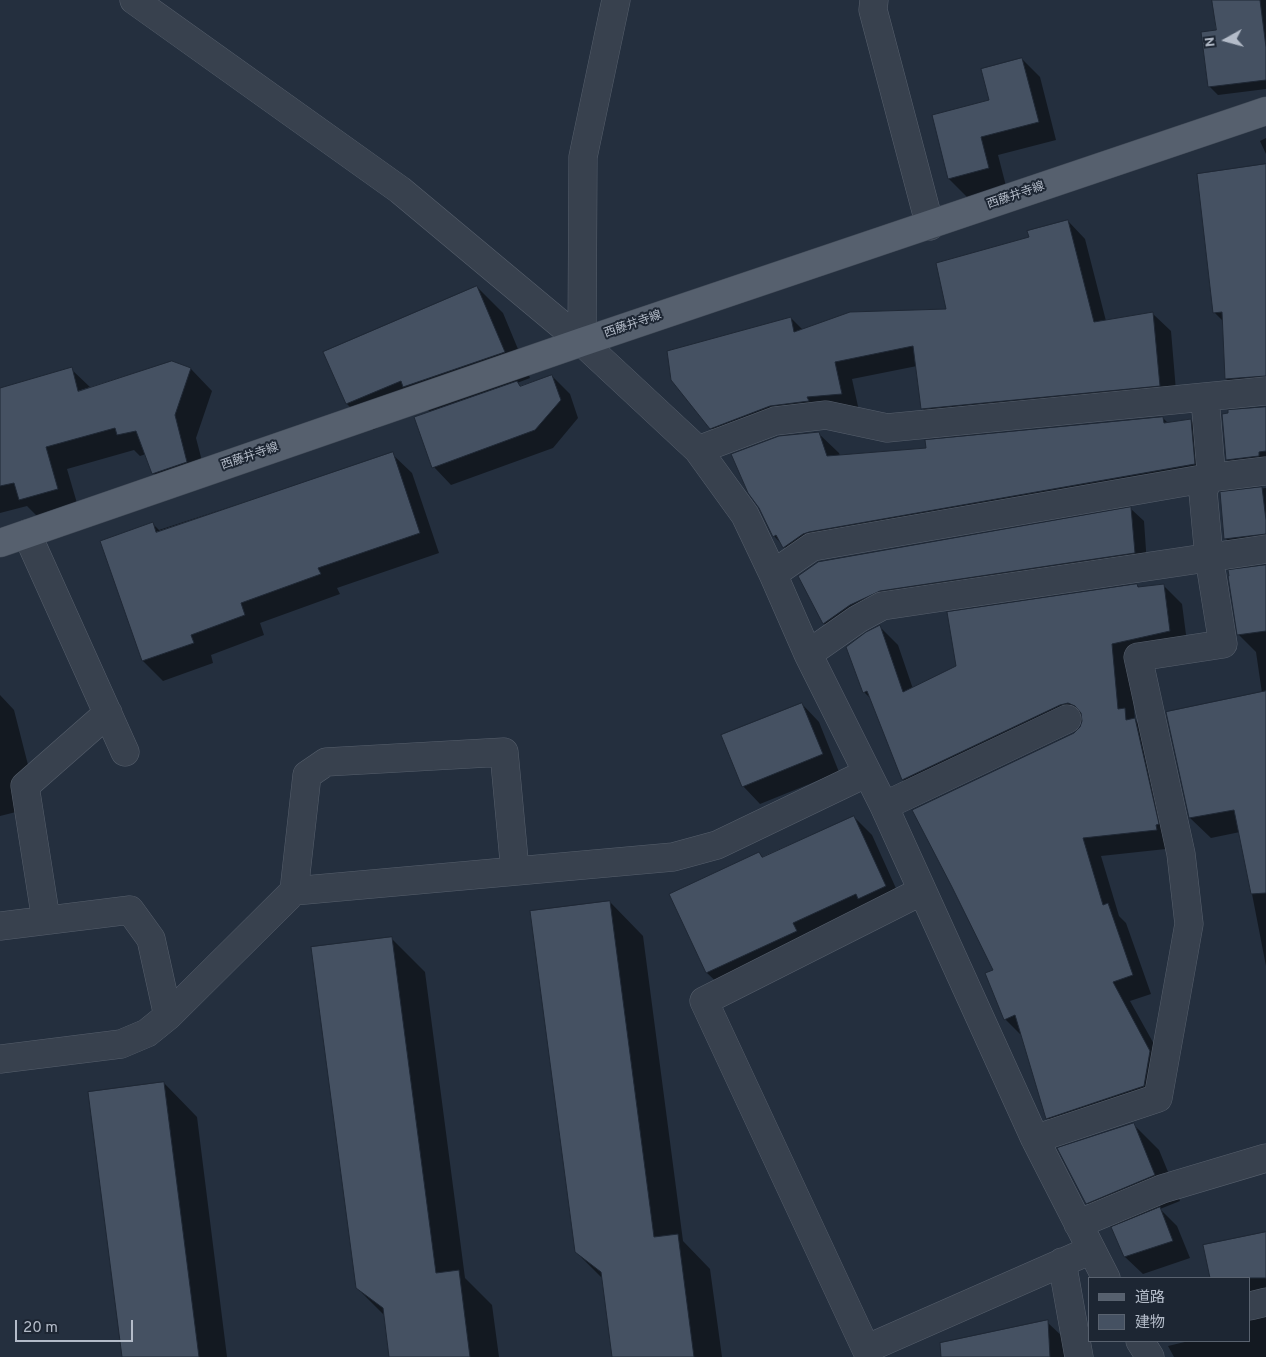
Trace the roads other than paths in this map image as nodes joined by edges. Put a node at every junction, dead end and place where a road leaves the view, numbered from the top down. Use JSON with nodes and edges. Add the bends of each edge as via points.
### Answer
{"nodes":[{"id":1,"x":134,"y":0,"type":"edge"},
{"id":2,"x":616,"y":0,"type":"edge"},
{"id":3,"x":874,"y":0,"type":"edge"},
{"id":4,"x":1266,"y":111,"type":"edge"},
{"id":5,"x":930,"y":226,"type":"junction"},
{"id":6,"x":582,"y":342,"type":"junction"},
{"id":7,"x":1266,"y":391,"type":"edge"},
{"id":8,"x":1205,"y":398,"type":"junction"},
{"id":9,"x":698,"y":450,"type":"junction"},
{"id":10,"x":1266,"y":472,"type":"edge"},
{"id":11,"x":1208,"y":478,"type":"junction"},
{"id":12,"x":27,"y":534,"type":"junction"},
{"id":13,"x":0,"y":543,"type":"edge"},
{"id":14,"x":1266,"y":549,"type":"edge"},
{"id":15,"x":1209,"y":557,"type":"junction"},
{"id":16,"x":773,"y":574,"type":"junction"},
{"id":17,"x":808,"y":654,"type":"junction"},
{"id":18,"x":108,"y":713,"type":"junction"},
{"id":19,"x":1067,"y":719,"type":"dead end"},
{"id":20,"x":125,"y":752,"type":"dead end"},
{"id":21,"x":867,"y":773,"type":"junction"},
{"id":22,"x":884,"y":806,"type":"junction"},
{"id":23,"x":515,"y":872,"type":"junction"},
{"id":24,"x":922,"y":891,"type":"junction"},
{"id":25,"x":294,"y":892,"type":"junction"},
{"id":26,"x":46,"y":920,"type":"junction"},
{"id":27,"x":0,"y":926,"type":"edge"},
{"id":28,"x":168,"y":1016,"type":"junction"},
{"id":29,"x":0,"y":1058,"type":"edge"},
{"id":30,"x":1035,"y":1138,"type":"junction"},
{"id":31,"x":1266,"y":1158,"type":"edge"},
{"id":32,"x":1078,"y":1224,"type":"junction"},
{"id":33,"x":1091,"y":1250,"type":"junction"},
{"id":34,"x":1062,"y":1262,"type":"junction"},
{"id":35,"x":1105,"y":1277,"type":"edge"},
{"id":36,"x":1266,"y":1302,"type":"edge"},
{"id":37,"x":1251,"y":1306,"type":"edge"},
{"id":38,"x":1141,"y":1342,"type":"edge"},
{"id":39,"x":1079,"y":1357,"type":"edge"},
{"id":40,"x":1150,"y":1357,"type":"edge"}],
"edges":[{"from":1,"to":6,"type":"street","via":[[400,190]]},
{"from":2,"to":6,"type":"street","via":[[582,157]]},
{"from":3,"to":5,"type":"street","via":[[873,10]]},
{"from":4,"to":5,"type":"main road","name":"西藤井寺線"},
{"from":5,"to":6,"type":"main road","name":"西藤井寺線"},
{"from":6,"to":9,"type":"street"},
{"from":6,"to":12,"type":"main road","name":"西藤井寺線"},
{"from":7,"to":8,"type":"street"},
{"from":8,"to":9,"type":"street","via":[[887,428],[826,415],[775,421]]},
{"from":8,"to":11,"type":"street","via":[[1211,471]]},
{"from":9,"to":16,"type":"street","via":[[745,515]]},
{"from":10,"to":11,"type":"street"},
{"from":11,"to":15,"type":"street","via":[[1203,492]]},
{"from":11,"to":16,"type":"street","via":[[812,547]]},
{"from":12,"to":13,"type":"main road","name":"西藤井寺線"},
{"from":12,"to":18,"type":"street"},
{"from":14,"to":15,"type":"street"},
{"from":15,"to":17,"type":"street","via":[[882,606]]},
{"from":15,"to":30,"type":"street","via":[[1223,644],[1138,657],[1181,854],[1189,924],[1158,1098]]},
{"from":16,"to":17,"type":"street"},
{"from":17,"to":21,"type":"street"},
{"from":18,"to":20,"type":"street"},
{"from":18,"to":26,"type":"street","via":[[25,786]]},
{"from":19,"to":22,"type":"street"},
{"from":21,"to":22,"type":"street"},
{"from":21,"to":23,"type":"street","via":[[717,846],[673,857]]},
{"from":22,"to":24,"type":"street"},
{"from":23,"to":25,"type":"street"},
{"from":23,"to":25,"type":"street","via":[[504,752],[326,762],[307,775]]},
{"from":24,"to":30,"type":"street"},
{"from":24,"to":34,"type":"street","via":[[704,1001],[866,1349]]},
{"from":25,"to":28,"type":"street"},
{"from":26,"to":27,"type":"street"},
{"from":26,"to":28,"type":"street","via":[[130,910],[151,939]]},
{"from":28,"to":29,"type":"street","via":[[148,1033],[121,1044]]},
{"from":30,"to":32,"type":"street"},
{"from":31,"to":32,"type":"street","via":[[1162,1189]]},
{"from":32,"to":33,"type":"street"},
{"from":33,"to":34,"type":"street"},
{"from":33,"to":35,"type":"street"},
{"from":34,"to":39,"type":"street"},
{"from":36,"to":37,"type":"street"},
{"from":38,"to":40,"type":"street"}]}
